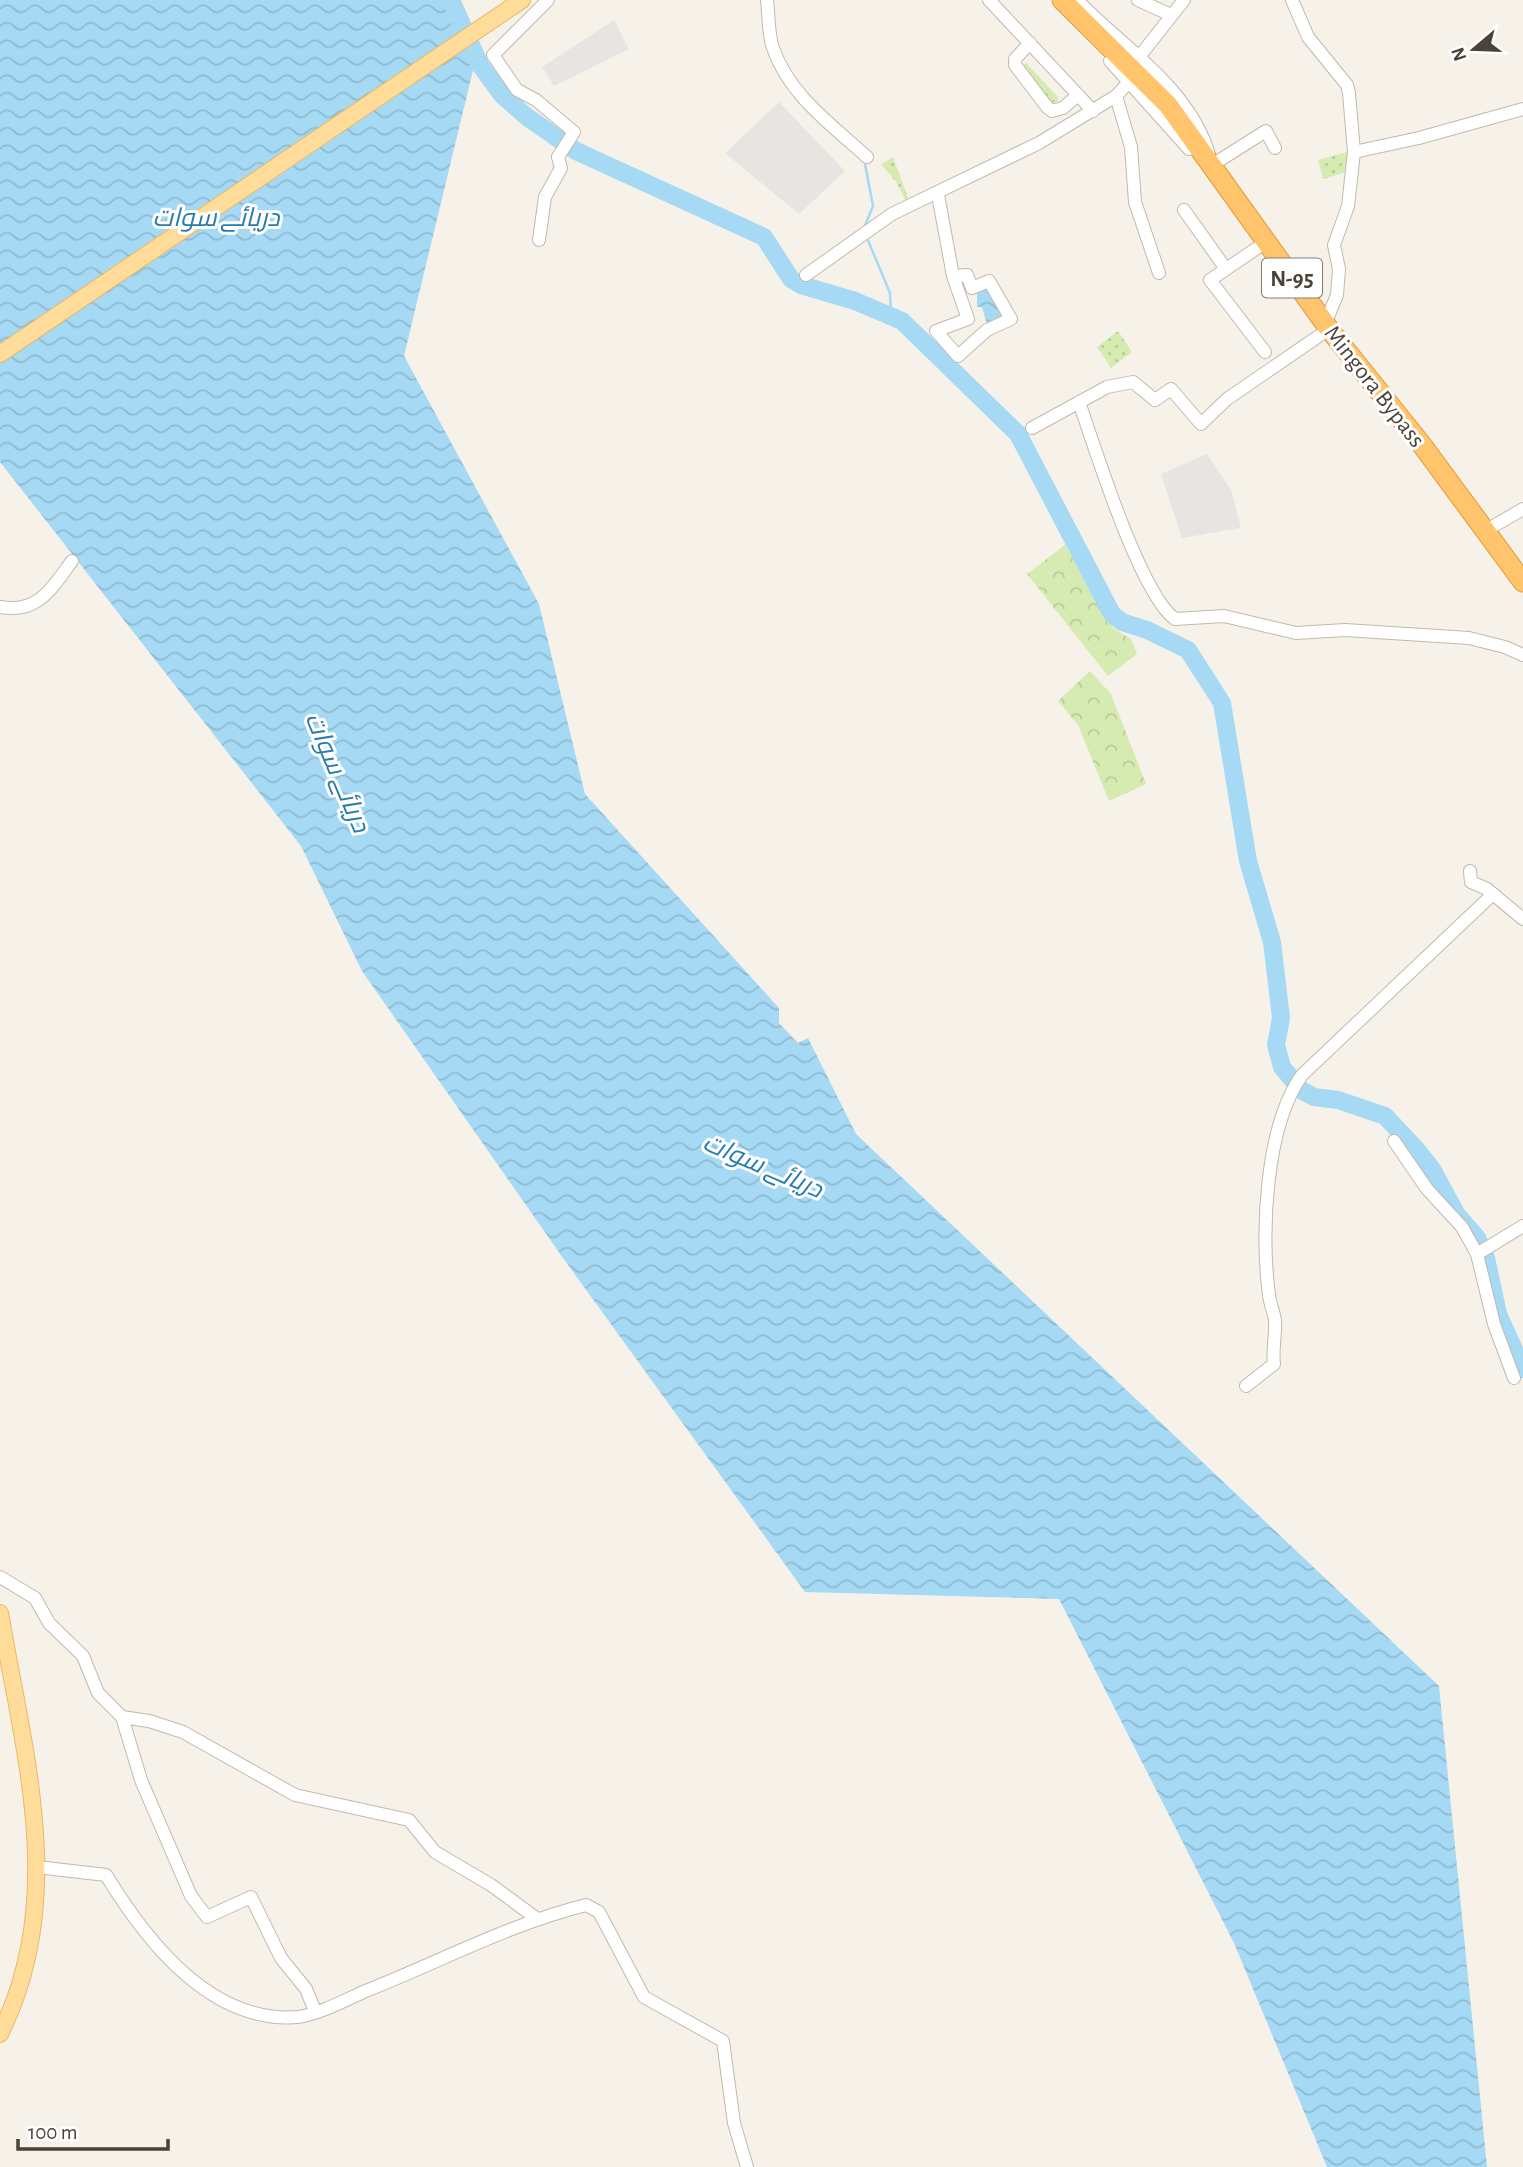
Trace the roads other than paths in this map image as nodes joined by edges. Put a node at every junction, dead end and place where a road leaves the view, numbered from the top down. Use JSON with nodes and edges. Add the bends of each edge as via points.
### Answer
{"nodes":[{"id":1,"x":522,"y":0,"type":"edge"},
{"id":2,"x":548,"y":0,"type":"edge"},
{"id":3,"x":767,"y":0,"type":"edge"},
{"id":4,"x":989,"y":0,"type":"edge"},
{"id":5,"x":1052,"y":0,"type":"edge"},
{"id":6,"x":1062,"y":0,"type":"edge"},
{"id":7,"x":1077,"y":0,"type":"edge"},
{"id":8,"x":1138,"y":0,"type":"edge"},
{"id":9,"x":1184,"y":0,"type":"edge"},
{"id":10,"x":1292,"y":0,"type":"edge"},
{"id":11,"x":1171,"y":15,"type":"junction"},
{"id":12,"x":1030,"y":43,"type":"junction"},
{"id":13,"x":1139,"y":57,"type":"junction"},
{"id":14,"x":1130,"y":81,"type":"junction"},
{"id":15,"x":1078,"y":95,"type":"junction"},
{"id":16,"x":1116,"y":96,"type":"junction"},
{"id":17,"x":1523,"y":109,"type":"edge"},
{"id":18,"x":1093,"y":111,"type":"junction"},
{"id":19,"x":1275,"y":148,"type":"dead end"},
{"id":20,"x":1354,"y":152,"type":"junction"},
{"id":21,"x":867,"y":158,"type":"dead end"},
{"id":22,"x":1212,"y":165,"type":"junction"},
{"id":23,"x":937,"y":195,"type":"junction"},
{"id":24,"x":1184,"y":210,"type":"dead end"},
{"id":25,"x":539,"y":240,"type":"dead end"},
{"id":26,"x":1266,"y":242,"type":"junction"},
{"id":27,"x":1226,"y":268,"type":"junction"},
{"id":28,"x":1159,"y":273,"type":"dead end"},
{"id":29,"x":806,"y":275,"type":"dead end"},
{"id":30,"x":953,"y":276,"type":"junction"},
{"id":31,"x":1327,"y":327,"type":"junction"},
{"id":32,"x":1265,"y":352,"type":"dead end"},
{"id":33,"x":0,"y":355,"type":"edge"},
{"id":34,"x":1079,"y":402,"type":"junction"},
{"id":35,"x":1032,"y":428,"type":"dead end"},
{"id":36,"x":1523,"y":509,"type":"edge"},
{"id":37,"x":1485,"y":531,"type":"junction"},
{"id":38,"x":72,"y":561,"type":"dead end"},
{"id":39,"x":1523,"y":582,"type":"edge"},
{"id":40,"x":0,"y":607,"type":"edge"},
{"id":41,"x":1523,"y":655,"type":"edge"},
{"id":42,"x":1470,"y":871,"type":"dead end"},
{"id":43,"x":1493,"y":894,"type":"junction"},
{"id":44,"x":1523,"y":919,"type":"edge"},
{"id":45,"x":1394,"y":1141,"type":"dead end"},
{"id":46,"x":1523,"y":1226,"type":"edge"},
{"id":47,"x":1477,"y":1254,"type":"junction"},
{"id":48,"x":1514,"y":1378,"type":"dead end"},
{"id":49,"x":1246,"y":1386,"type":"dead end"},
{"id":50,"x":0,"y":1577,"type":"edge"},
{"id":51,"x":0,"y":1614,"type":"edge"},
{"id":52,"x":122,"y":1717,"type":"junction"},
{"id":53,"x":37,"y":1867,"type":"junction"},
{"id":54,"x":536,"y":1918,"type":"junction"},
{"id":55,"x":314,"y":2011,"type":"junction"},
{"id":56,"x":0,"y":2034,"type":"edge"},
{"id":57,"x":747,"y":2167,"type":"edge"}],
"edges":[{"from":1,"to":33,"type":"main road"},
{"from":2,"to":25,"type":"street","via":[[493,55],[517,90],[537,100],[574,132],[558,157],[561,168],[545,197]]},
{"from":3,"to":21,"type":"street","via":[[772,47],[786,77],[802,98]]},
{"from":4,"to":12,"type":"street"},
{"from":5,"to":14,"type":"street"},
{"from":6,"to":22,"type":"highway","name":"Mingora Bypass","number":"N-95","via":[[1168,105]]},
{"from":7,"to":13,"type":"street"},
{"from":8,"to":11,"type":"street"},
{"from":9,"to":11,"type":"street"},
{"from":10,"to":20,"type":"street","via":[[1308,37],[1347,85]]},
{"from":11,"to":13,"type":"street"},
{"from":12,"to":15,"type":"street"},
{"from":12,"to":15,"type":"street","via":[[1015,58],[1015,65],[1048,107],[1052,111],[1063,108]]},
{"from":13,"to":22,"type":"street","via":[[1198,129]]},
{"from":14,"to":16,"type":"street"},
{"from":14,"to":22,"type":"street","via":[[1188,148]]},
{"from":15,"to":18,"type":"street"},
{"from":16,"to":18,"type":"street"},
{"from":16,"to":28,"type":"street","via":[[1131,147],[1135,202]]},
{"from":17,"to":20,"type":"street"},
{"from":18,"to":23,"type":"street"},
{"from":19,"to":22,"type":"street","via":[[1266,131]]},
{"from":20,"to":31,"type":"street","via":[[1348,206],[1334,244],[1339,269],[1337,295]]},
{"from":22,"to":26,"type":"highway","name":"Mingora Bypass","number":"N-95"},
{"from":23,"to":29,"type":"street","via":[[892,214]]},
{"from":23,"to":30,"type":"street"},
{"from":24,"to":27,"type":"street"},
{"from":26,"to":27,"type":"street"},
{"from":26,"to":31,"type":"highway","name":"Mingora Bypass","number":"N-95"},
{"from":27,"to":32,"type":"street","via":[[1210,280]]},
{"from":30,"to":30,"type":"street","via":[[967,275],[972,288],[989,281],[1012,318],[987,330],[958,356],[936,331],[968,319]]},
{"from":31,"to":34,"type":"street","via":[[1200,424],[1171,389],[1155,400],[1133,382],[1107,387]]},
{"from":31,"to":37,"type":"highway","name":"Mingora Bypass","number":"N-95","via":[[1423,445]]},
{"from":34,"to":35,"type":"street"},
{"from":34,"to":41,"type":"street","via":[[1133,550],[1153,593],[1175,619],[1224,616],[1296,633],[1345,630],[1469,638]]},
{"from":36,"to":37,"type":"street"},
{"from":37,"to":39,"type":"highway","name":"Mingora Bypass","number":"N-95"},
{"from":38,"to":40,"type":"street","via":[[36,604]]},
{"from":42,"to":43,"type":"street","via":[[1471,881]]},
{"from":43,"to":44,"type":"street"},
{"from":43,"to":49,"type":"street","via":[[1289,1092],[1273,1156],[1265,1244],[1275,1322],[1274,1364]]},
{"from":45,"to":47,"type":"street","via":[[1427,1189],[1462,1227]]},
{"from":46,"to":47,"type":"street"},
{"from":47,"to":48,"type":"street","via":[[1494,1324]]},
{"from":50,"to":52,"type":"street","via":[[35,1598],[49,1623],[83,1656],[98,1693]]},
{"from":51,"to":53,"type":"main road","via":[[35,1819]]},
{"from":52,"to":54,"type":"street","via":[[183,1732],[295,1795],[409,1820],[435,1852]]},
{"from":52,"to":55,"type":"street","via":[[141,1780],[191,1896],[207,1917],[251,1897],[281,1958],[306,1989]]},
{"from":53,"to":55,"type":"street","via":[[106,1875],[156,1944],[195,1984],[246,2012],[299,2017]]},
{"from":53,"to":56,"type":"main road","via":[[37,1914],[31,1946]]},
{"from":54,"to":55,"type":"street"},
{"from":54,"to":57,"type":"street","via":[[586,1905],[599,1912],[644,1997],[723,2041],[732,2111]]}]}
